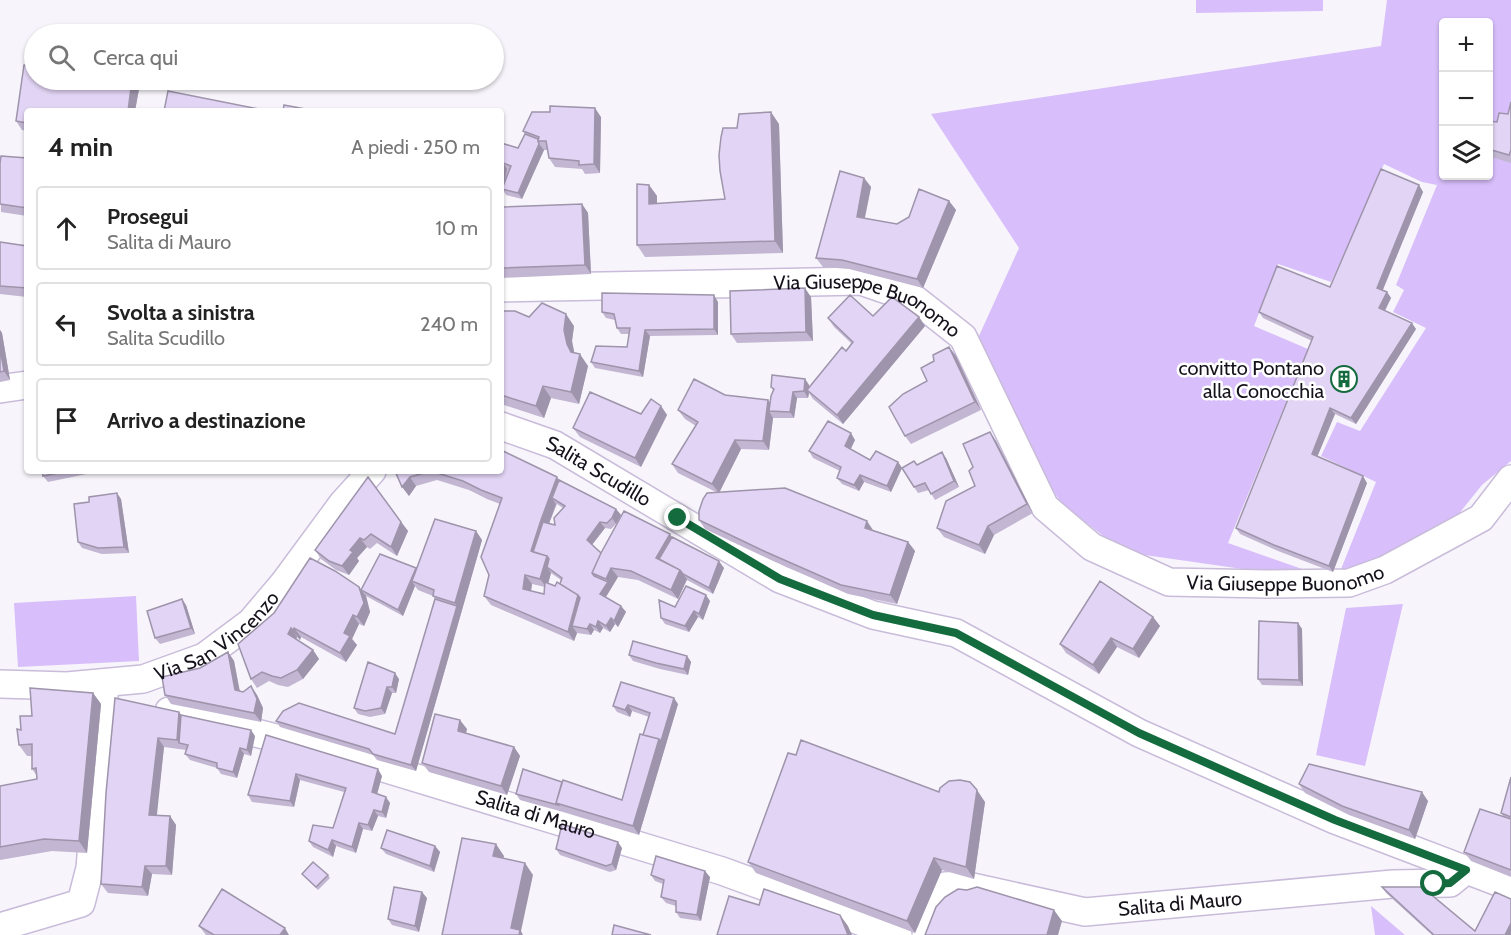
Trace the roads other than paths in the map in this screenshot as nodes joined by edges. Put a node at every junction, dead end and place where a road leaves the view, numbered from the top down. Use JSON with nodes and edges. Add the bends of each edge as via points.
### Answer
{"nodes":[{"id":1,"x":504,"y":288,"type":"edge"},
{"id":2,"x":24,"y":385,"type":"edge"},
{"id":3,"x":0,"y":389,"type":"edge"},
{"id":4,"x":504,"y":427,"type":"edge"},
{"id":5,"x":369,"y":474,"type":"edge"},
{"id":6,"x":1511,"y":479,"type":"edge"},
{"id":7,"x":105,"y":682,"type":"junction"},
{"id":8,"x":0,"y":684,"type":"edge"},
{"id":9,"x":169,"y":711,"type":"edge"},
{"id":10,"x":1466,"y":870,"type":"junction"},
{"id":11,"x":1511,"y":887,"type":"edge"},
{"id":12,"x":72,"y":906,"type":"junction"},
{"id":13,"x":0,"y":927,"type":"edge"},
{"id":14,"x":58,"y":935,"type":"edge"},
{"id":15,"x":898,"y":935,"type":"edge"},
{"id":16,"x":926,"y":935,"type":"edge"}],
"edges":[{"from":1,"to":6,"type":"street","name":"Via Giuseppe Buonomo","via":[[861,281],[916,300],[963,337],[1045,507],[1092,548],[1169,582],[1349,583],[1384,570],[1481,518]]},
{"from":2,"to":3,"type":"street"},
{"from":4,"to":10,"type":"street","name":"Salita Scudillo","via":[[555,445],[780,579],[873,615],[956,633],[1139,733],[1335,820]]},
{"from":5,"to":7,"type":"street","name":"Via San Vincenzo","via":[[251,622],[204,657],[143,679]]},
{"from":7,"to":8,"type":"street","name":"Via San Vincenzo","via":[[67,686]]},
{"from":7,"to":12,"type":"street","via":[[90,868]]},
{"from":9,"to":15,"type":"street","name":"Salita di Mauro","via":[[331,752],[722,870]]},
{"from":10,"to":11,"type":"street","name":"Salita Scudillo"},
{"from":10,"to":16,"type":"street","name":"Salita di Mauro","via":[[1450,883],[1393,884],[1085,912],[963,885],[945,886]]},
{"from":12,"to":13,"type":"street"},
{"from":12,"to":14,"type":"street"}]}
